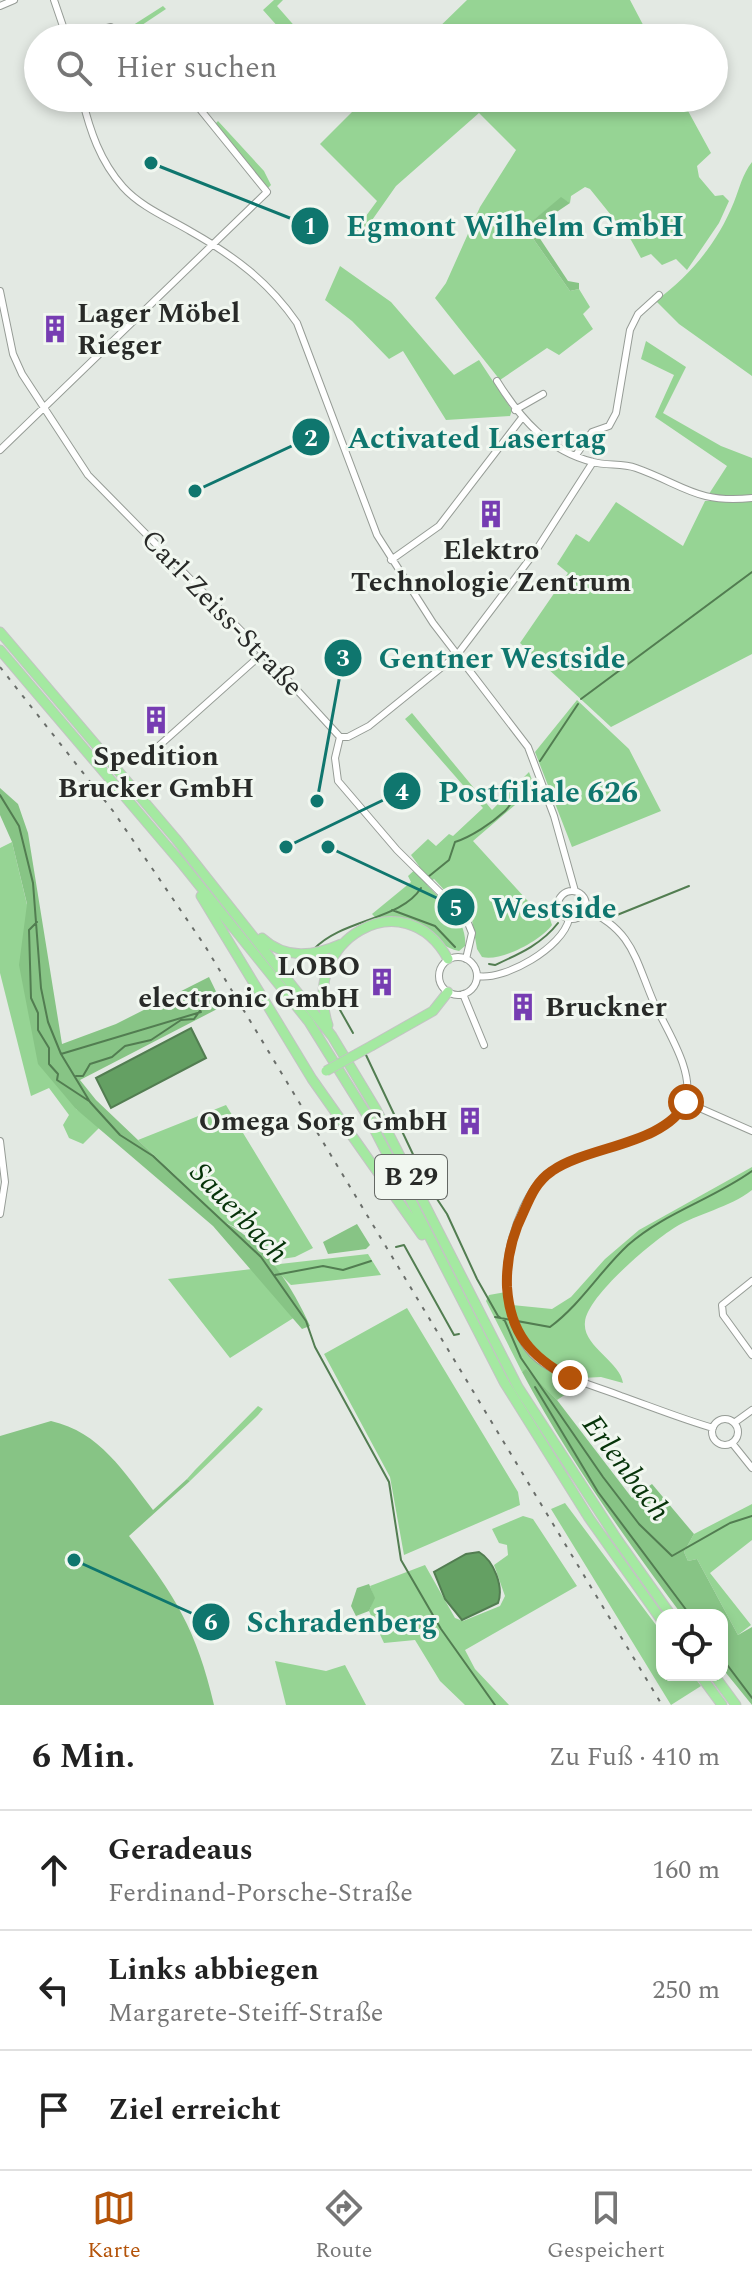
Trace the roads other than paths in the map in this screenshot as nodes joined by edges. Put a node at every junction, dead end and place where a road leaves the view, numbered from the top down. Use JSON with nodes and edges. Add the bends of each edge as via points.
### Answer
{"nodes":[{"id":1,"x":14,"y":0,"type":"edge"},
{"id":2,"x":54,"y":0,"type":"edge"},
{"id":3,"x":0,"y":6,"type":"edge"},
{"id":4,"x":62,"y":24,"type":"edge"},
{"id":5,"x":86,"y":112,"type":"edge"},
{"id":6,"x":202,"y":112,"type":"edge"},
{"id":7,"x":212,"y":243,"type":"junction"},
{"id":8,"x":0,"y":291,"type":"edge"},
{"id":9,"x":659,"y":295,"type":"dead end"},
{"id":10,"x":497,"y":381,"type":"dead end"},
{"id":11,"x":543,"y":394,"type":"dead end"},
{"id":12,"x":43,"y":409,"type":"junction"},
{"id":13,"x":515,"y":410,"type":"junction"},
{"id":14,"x":521,"y":419,"type":"junction"},
{"id":15,"x":0,"y":450,"type":"edge"},
{"id":16,"x":576,"y":455,"type":"junction"},
{"id":17,"x":593,"y":462,"type":"junction"},
{"id":18,"x":752,"y":498,"type":"edge"},
{"id":19,"x":391,"y":560,"type":"junction"},
{"id":20,"x":0,"y":632,"type":"edge"},
{"id":21,"x":0,"y":650,"type":"edge"},
{"id":22,"x":263,"y":653,"type":"junction"},
{"id":23,"x":457,"y":655,"type":"junction"},
{"id":24,"x":340,"y":737,"type":"junction"},
{"id":25,"x":143,"y":760,"type":"dead end"},
{"id":26,"x":183,"y":865,"type":"junction"},
{"id":27,"x":575,"y":891,"type":"junction"},
{"id":28,"x":585,"y":909,"type":"junction"},
{"id":29,"x":569,"y":919,"type":"junction"},
{"id":30,"x":242,"y":921,"type":"junction"},
{"id":31,"x":344,"y":943,"type":"junction"},
{"id":32,"x":448,"y":959,"type":"junction"},
{"id":33,"x":466,"y":959,"type":"junction"},
{"id":34,"x":477,"y":976,"type":"junction"},
{"id":35,"x":448,"y":992,"type":"junction"},
{"id":36,"x":463,"y":994,"type":"junction"},
{"id":37,"x":332,"y":1036,"type":"junction"},
{"id":38,"x":484,"y":1045,"type":"dead end"},
{"id":39,"x":312,"y":1079,"type":"junction"},
{"id":40,"x":686,"y":1102,"type":"junction"},
{"id":41,"x":752,"y":1131,"type":"edge"},
{"id":42,"x":0,"y":1141,"type":"edge"},
{"id":43,"x":0,"y":1214,"type":"edge"},
{"id":44,"x":437,"y":1256,"type":"junction"},
{"id":45,"x":752,"y":1281,"type":"edge"},
{"id":46,"x":752,"y":1355,"type":"edge"},
{"id":47,"x":752,"y":1410,"type":"edge"},
{"id":48,"x":734,"y":1423,"type":"junction"},
{"id":49,"x":713,"y":1428,"type":"junction"},
{"id":50,"x":732,"y":1443,"type":"junction"},
{"id":51,"x":752,"y":1468,"type":"edge"},
{"id":52,"x":667,"y":1609,"type":"edge"},
{"id":53,"x":656,"y":1612,"type":"edge"},
{"id":54,"x":704,"y":1681,"type":"edge"},
{"id":55,"x":718,"y":1681,"type":"edge"},
{"id":56,"x":722,"y":1705,"type":"edge"},
{"id":57,"x":736,"y":1705,"type":"edge"}],
"edges":[{"from":1,"to":3,"type":"street"},
{"from":2,"to":4,"type":"street"},
{"from":5,"to":7,"type":"street","via":[[95,143],[125,189]]},
{"from":6,"to":7,"type":"street","via":[[267,192]]},
{"from":7,"to":12,"type":"street"},
{"from":7,"to":19,"type":"street","via":[[276,292],[297,323],[362,504]]},
{"from":8,"to":12,"type":"street","name":"Carl-Zeiss-Straße","via":[[13,354]]},
{"from":9,"to":16,"type":"street","via":[[638,314],[630,330],[616,413],[609,426],[592,432]]},
{"from":10,"to":13,"type":"street"},
{"from":11,"to":13,"type":"street"},
{"from":12,"to":15,"type":"street"},
{"from":12,"to":22,"type":"street","name":"Carl-Zeiss-Straße","via":[[88,475]]},
{"from":13,"to":14,"type":"street"},
{"from":14,"to":16,"type":"street"},
{"from":14,"to":19,"type":"street","via":[[439,526]]},
{"from":16,"to":17,"type":"street"},
{"from":17,"to":18,"type":"street","via":[[632,466],[703,498]]},
{"from":17,"to":23,"type":"street","via":[[535,552]]},
{"from":19,"to":23,"type":"street"},
{"from":20,"to":30,"type":"highway","number":"B 29"},
{"from":21,"to":26,"type":"highway","number":"B 29"},
{"from":22,"to":24,"type":"street","name":"Carl-Zeiss-Straße"},
{"from":22,"to":25,"type":"street"},
{"from":23,"to":24,"type":"street","via":[[369,726]]},
{"from":23,"to":27,"type":"street","via":[[528,747]]},
{"from":24,"to":33,"type":"street","via":[[335,758],[338,781],[466,918],[472,933]]},
{"from":26,"to":39,"type":"highway"},
{"from":26,"to":44,"type":"highway","number":"B 29","via":[[343,1072]]},
{"from":27,"to":28,"type":"street","via":[[584,898]]},
{"from":27,"to":29,"type":"street","via":[[565,893],[558,905]]},
{"from":28,"to":29,"type":"street"},
{"from":28,"to":40,"type":"street","via":[[608,919],[626,938],[684,1071]]},
{"from":29,"to":34,"type":"street","via":[[562,936],[545,950],[502,974]]},
{"from":30,"to":31,"type":"highway","via":[[282,951],[314,953]]},
{"from":30,"to":37,"type":"highway","number":"B 29"},
{"from":31,"to":32,"type":"highway","via":[[373,925],[404,923],[425,932]]},
{"from":31,"to":37,"type":"highway","via":[[327,965],[321,985],[321,1005]]},
{"from":32,"to":33,"type":"street"},
{"from":32,"to":35,"type":"street","via":[[439,977]]},
{"from":33,"to":34,"type":"street"},
{"from":34,"to":36,"type":"street"},
{"from":35,"to":36,"type":"street"},
{"from":35,"to":39,"type":"highway","bridge":true,"via":[[433,1011]]},
{"from":36,"to":38,"type":"street"},
{"from":37,"to":52,"type":"highway","number":"B 29","via":[[383,1121],[518,1387]]},
{"from":39,"to":44,"type":"highway"},
{"from":40,"to":41,"type":"street"},
{"from":40,"to":49,"type":"street","via":[[666,1123],[550,1172],[535,1187],[513,1234],[507,1266],[510,1308],[526,1345],[544,1364]]},
{"from":42,"to":43,"type":"street","via":[[5,1182]]},
{"from":44,"to":53,"type":"highway","number":"B 29","via":[[544,1449]]},
{"from":45,"to":46,"type":"street","via":[[722,1305],[723,1315]]},
{"from":47,"to":48,"type":"street"},
{"from":48,"to":49,"type":"street","via":[[720,1420]]},
{"from":48,"to":50,"type":"street","via":[[738,1433]]},
{"from":49,"to":50,"type":"street","via":[[719,1444]]},
{"from":50,"to":51,"type":"street"},
{"from":54,"to":56,"type":"highway"},
{"from":55,"to":57,"type":"highway"}]}
